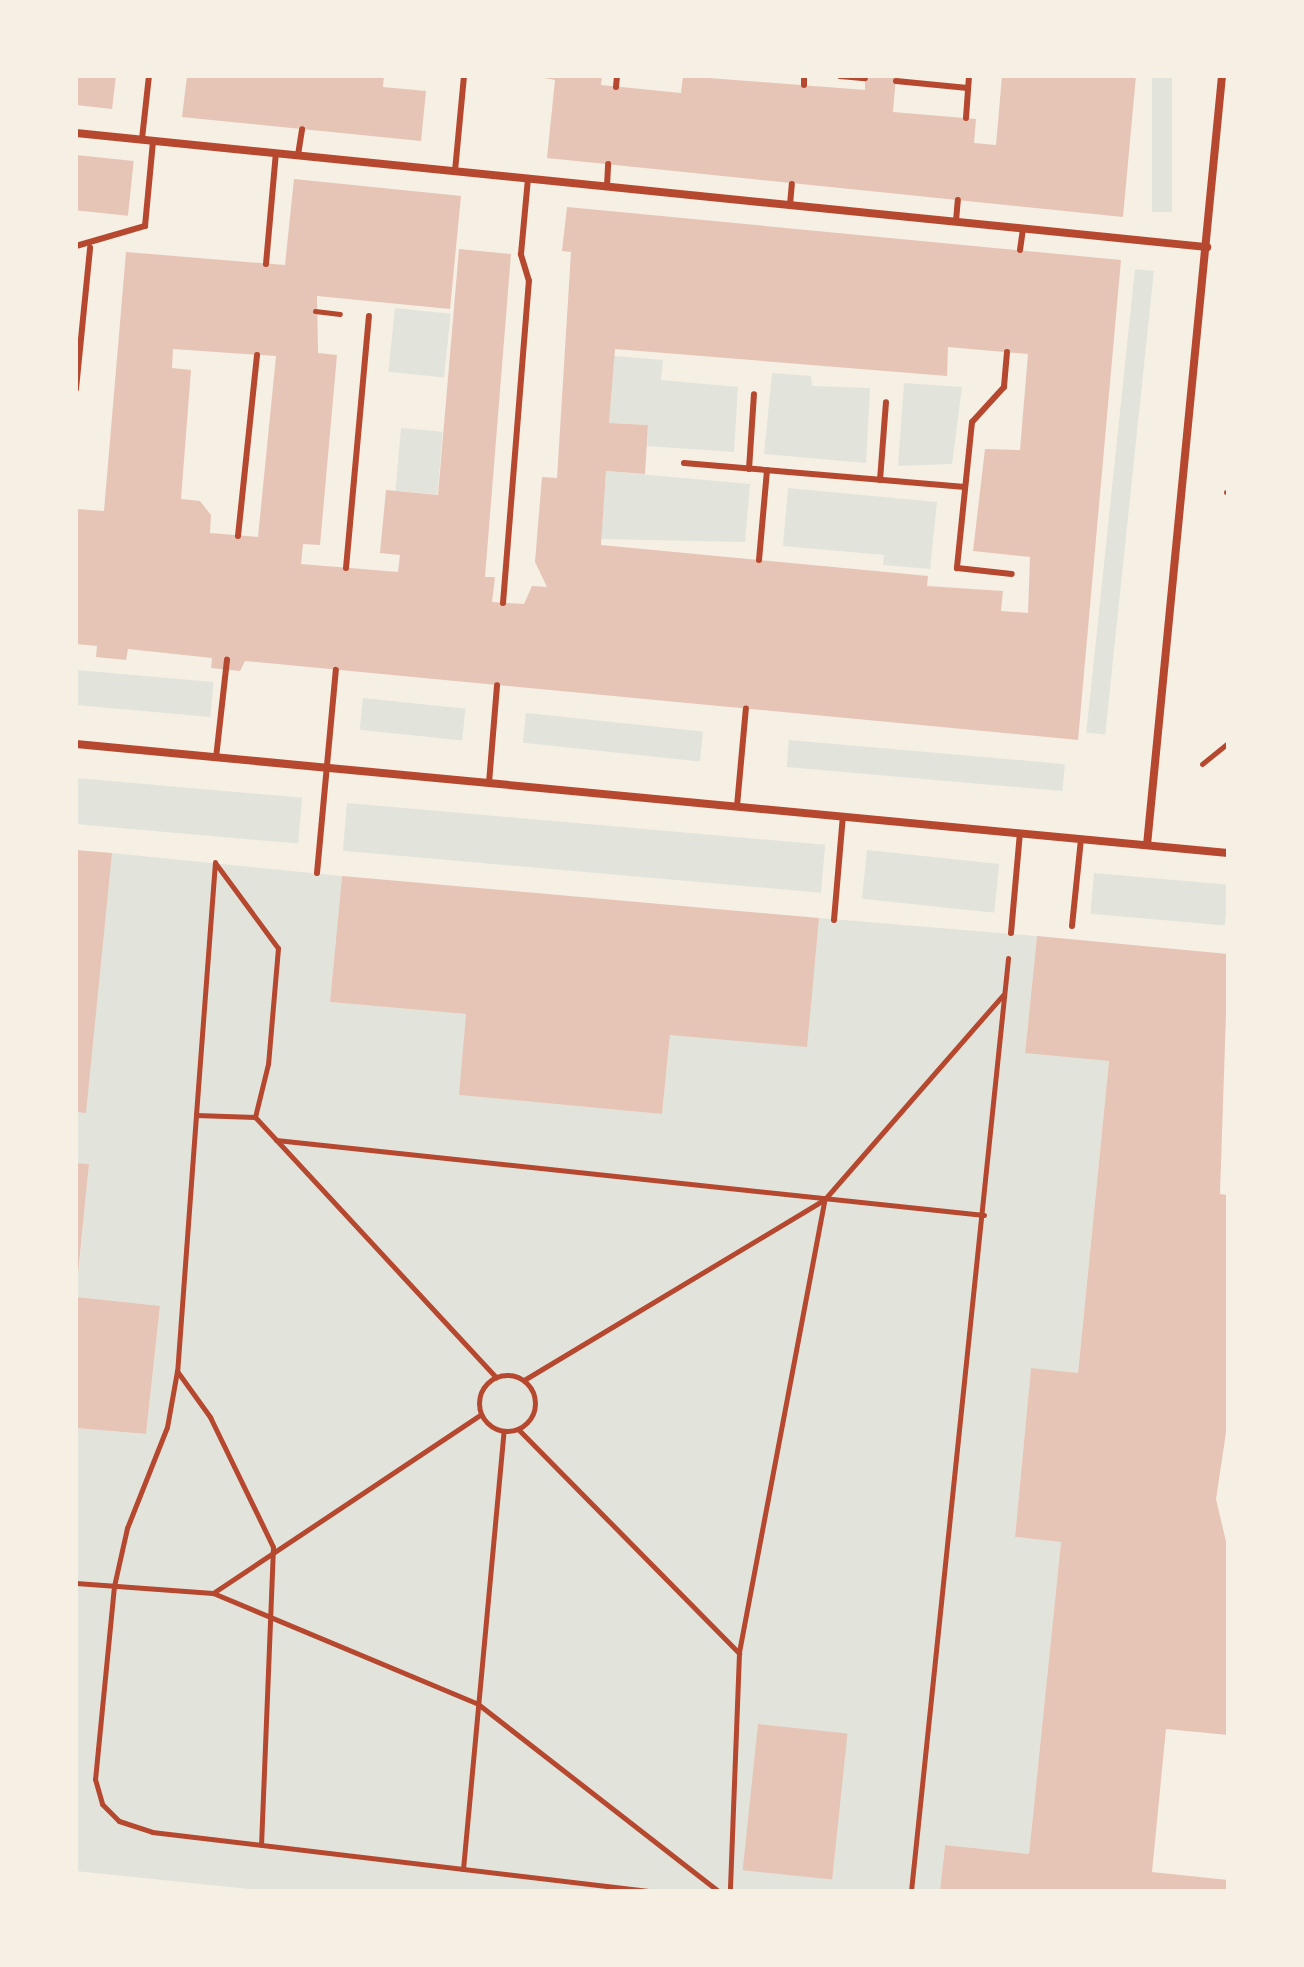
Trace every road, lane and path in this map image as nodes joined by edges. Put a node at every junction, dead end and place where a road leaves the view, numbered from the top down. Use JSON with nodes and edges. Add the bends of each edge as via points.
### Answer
{"nodes":[{"id":1,"x":149,"y":76,"type":"edge"},
{"id":2,"x":464,"y":76,"type":"edge"},
{"id":3,"x":617,"y":76,"type":"edge"},
{"id":4,"x":804,"y":76,"type":"edge"},
{"id":5,"x":840,"y":76,"type":"edge"},
{"id":6,"x":969,"y":76,"type":"edge"},
{"id":7,"x":1222,"y":76,"type":"edge"},
{"id":8,"x":865,"y":78,"type":"dead end"},
{"id":9,"x":896,"y":81,"type":"dead end"},
{"id":10,"x":804,"y":85,"type":"dead end"},
{"id":11,"x":616,"y":87,"type":"dead end"},
{"id":12,"x":968,"y":88,"type":"junction"},
{"id":13,"x":966,"y":118,"type":"dead end"},
{"id":14,"x":302,"y":129,"type":"dead end"},
{"id":15,"x":76,"y":133,"type":"edge"},
{"id":16,"x":142,"y":139,"type":"junction"},
{"id":17,"x":153,"y":141,"type":"junction"},
{"id":18,"x":276,"y":153,"type":"junction"},
{"id":19,"x":298,"y":155,"type":"junction"},
{"id":20,"x":608,"y":164,"type":"dead end"},
{"id":21,"x":455,"y":171,"type":"junction"},
{"id":22,"x":528,"y":178,"type":"junction"},
{"id":23,"x":792,"y":184,"type":"dead end"},
{"id":24,"x":607,"y":186,"type":"junction"},
{"id":25,"x":958,"y":200,"type":"dead end"},
{"id":26,"x":790,"y":205,"type":"junction"},
{"id":27,"x":956,"y":221,"type":"junction"},
{"id":28,"x":1023,"y":228,"type":"junction"},
{"id":29,"x":76,"y":246,"type":"edge"},
{"id":30,"x":1207,"y":247,"type":"junction"},
{"id":31,"x":90,"y":248,"type":"junction"},
{"id":32,"x":1020,"y":250,"type":"dead end"},
{"id":33,"x":266,"y":264,"type":"dead end"},
{"id":34,"x":369,"y":316,"type":"dead end"},
{"id":35,"x":1007,"y":352,"type":"dead end"},
{"id":36,"x":257,"y":355,"type":"dead end"},
{"id":37,"x":76,"y":389,"type":"edge"},
{"id":38,"x":754,"y":394,"type":"dead end"},
{"id":39,"x":886,"y":402,"type":"dead end"},
{"id":40,"x":684,"y":463,"type":"dead end"},
{"id":41,"x":749,"y":469,"type":"junction"},
{"id":42,"x":767,"y":470,"type":"junction"},
{"id":43,"x":880,"y":480,"type":"junction"},
{"id":44,"x":965,"y":487,"type":"junction"},
{"id":45,"x":238,"y":536,"type":"dead end"},
{"id":46,"x":759,"y":560,"type":"dead end"},
{"id":47,"x":346,"y":568,"type":"dead end"},
{"id":48,"x":1012,"y":574,"type":"dead end"},
{"id":49,"x":503,"y":603,"type":"dead end"},
{"id":50,"x":227,"y":660,"type":"dead end"},
{"id":51,"x":336,"y":670,"type":"dead end"},
{"id":52,"x":497,"y":685,"type":"dead end"},
{"id":53,"x":746,"y":708,"type":"dead end"},
{"id":54,"x":1228,"y":743,"type":"edge"},
{"id":55,"x":76,"y":744,"type":"edge"},
{"id":56,"x":216,"y":758,"type":"junction"},
{"id":57,"x":1202,"y":764,"type":"dead end"},
{"id":58,"x":328,"y":768,"type":"junction"},
{"id":59,"x":489,"y":783,"type":"junction"},
{"id":60,"x":737,"y":806,"type":"junction"},
{"id":61,"x":843,"y":816,"type":"junction"},
{"id":62,"x":1020,"y":833,"type":"junction"},
{"id":63,"x":1081,"y":839,"type":"junction"},
{"id":64,"x":1147,"y":845,"type":"junction"},
{"id":65,"x":1228,"y":853,"type":"edge"},
{"id":66,"x":317,"y":873,"type":"dead end"},
{"id":67,"x":834,"y":920,"type":"dead end"},
{"id":68,"x":1072,"y":926,"type":"dead end"},
{"id":69,"x":1011,"y":933,"type":"joint"},
{"id":70,"x":1004,"y":994,"type":"junction"},
{"id":71,"x":196,"y":1115,"type":"junction"},
{"id":72,"x":255,"y":1117,"type":"junction"},
{"id":73,"x":276,"y":1140,"type":"junction"},
{"id":74,"x":824,"y":1200,"type":"junction"},
{"id":75,"x":984,"y":1215,"type":"junction"},
{"id":76,"x":177,"y":1371,"type":"junction"},
{"id":77,"x":496,"y":1377,"type":"junction"},
{"id":78,"x":524,"y":1380,"type":"junction"},
{"id":79,"x":481,"y":1414,"type":"junction"},
{"id":80,"x":518,"y":1429,"type":"junction"},
{"id":81,"x":504,"y":1431,"type":"junction"},
{"id":82,"x":273,"y":1547,"type":"junction"},
{"id":83,"x":76,"y":1583,"type":"edge"},
{"id":84,"x":114,"y":1586,"type":"junction"},
{"id":85,"x":213,"y":1593,"type":"junction"},
{"id":86,"x":274,"y":1618,"type":"junction"},
{"id":87,"x":739,"y":1653,"type":"junction"},
{"id":88,"x":478,"y":1704,"type":"junction"},
{"id":89,"x":261,"y":1845,"type":"junction"},
{"id":90,"x":463,"y":1869,"type":"junction"},
{"id":91,"x":649,"y":1891,"type":"edge"},
{"id":92,"x":718,"y":1891,"type":"edge"},
{"id":93,"x":730,"y":1891,"type":"edge"},
{"id":94,"x":911,"y":1891,"type":"edge"}],
"edges":[{"from":1,"to":16,"type":"lane"},
{"from":2,"to":21,"type":"lane"},
{"from":3,"to":11,"type":"lane"},
{"from":4,"to":10,"type":"lane"},
{"from":5,"to":8,"type":"lane"},
{"from":6,"to":12,"type":"lane"},
{"from":7,"to":30,"type":"street"},
{"from":9,"to":12,"type":"lane"},
{"from":12,"to":13,"type":"lane"},
{"from":14,"to":19,"type":"lane"},
{"from":15,"to":16,"type":"street"},
{"from":16,"to":17,"type":"street"},
{"from":17,"to":18,"type":"street"},
{"from":17,"to":31,"type":"lane","via":[[145,226]]},
{"from":18,"to":19,"type":"street"},
{"from":18,"to":33,"type":"lane"},
{"from":19,"to":21,"type":"street"},
{"from":20,"to":24,"type":"lane"},
{"from":21,"to":22,"type":"street"},
{"from":22,"to":24,"type":"street"},
{"from":22,"to":49,"type":"lane","via":[[521,254],[529,281]]},
{"from":23,"to":26,"type":"lane"},
{"from":24,"to":26,"type":"street"},
{"from":25,"to":27,"type":"lane"},
{"from":26,"to":27,"type":"street"},
{"from":27,"to":28,"type":"street"},
{"from":28,"to":30,"type":"street"},
{"from":28,"to":32,"type":"lane"},
{"from":29,"to":31,"type":"lane"},
{"from":30,"to":64,"type":"street"},
{"from":31,"to":37,"type":"lane"},
{"from":34,"to":47,"type":"lane"},
{"from":35,"to":44,"type":"lane","via":[[1004,387],[972,422]]},
{"from":36,"to":45,"type":"lane"},
{"from":38,"to":41,"type":"lane"},
{"from":39,"to":43,"type":"lane"},
{"from":40,"to":41,"type":"lane"},
{"from":41,"to":42,"type":"lane"},
{"from":42,"to":43,"type":"lane"},
{"from":42,"to":46,"type":"lane"},
{"from":43,"to":44,"type":"lane"},
{"from":44,"to":48,"type":"lane","via":[[957,568]]},
{"from":50,"to":56,"type":"lane"},
{"from":51,"to":58,"type":"lane"},
{"from":52,"to":59,"type":"lane"},
{"from":53,"to":60,"type":"lane"},
{"from":54,"to":57,"type":"path"},
{"from":55,"to":56,"type":"street"},
{"from":56,"to":58,"type":"street"},
{"from":58,"to":59,"type":"street"},
{"from":58,"to":66,"type":"lane"},
{"from":59,"to":60,"type":"street"},
{"from":60,"to":61,"type":"street"},
{"from":61,"to":62,"type":"street"},
{"from":61,"to":67,"type":"lane"},
{"from":62,"to":63,"type":"street"},
{"from":62,"to":69,"type":"lane"},
{"from":63,"to":64,"type":"street"},
{"from":63,"to":68,"type":"lane"},
{"from":64,"to":65,"type":"street"},
{"from":69,"to":70,"type":"path"},
{"from":70,"to":74,"type":"path"},
{"from":70,"to":75,"type":"path"},
{"from":71,"to":72,"type":"path"},
{"from":71,"to":72,"type":"path","via":[[215,862],[278,948],[268,1064]]},
{"from":71,"to":76,"type":"path"},
{"from":72,"to":73,"type":"path"},
{"from":73,"to":74,"type":"path"},
{"from":73,"to":77,"type":"path"},
{"from":74,"to":75,"type":"path"},
{"from":74,"to":78,"type":"path"},
{"from":74,"to":87,"type":"path"},
{"from":75,"to":94,"type":"path"},
{"from":76,"to":82,"type":"path","via":[[210,1417]]},
{"from":76,"to":84,"type":"path","via":[[167,1427],[127,1528]]},
{"from":77,"to":78,"type":"path"},
{"from":77,"to":79,"type":"path","via":[[484,1385]]},
{"from":78,"to":80,"type":"path","via":[[535,1406]]},
{"from":79,"to":81,"type":"path"},
{"from":79,"to":82,"type":"path"},
{"from":80,"to":81,"type":"path"},
{"from":80,"to":87,"type":"path"},
{"from":81,"to":88,"type":"path"},
{"from":82,"to":85,"type":"path"},
{"from":82,"to":86,"type":"path"},
{"from":83,"to":84,"type":"path"},
{"from":84,"to":85,"type":"path"},
{"from":84,"to":89,"type":"path","via":[[95,1779],[102,1804],[119,1821],[152,1832]]},
{"from":85,"to":86,"type":"path"},
{"from":86,"to":88,"type":"path"},
{"from":86,"to":89,"type":"path"},
{"from":87,"to":93,"type":"path"},
{"from":88,"to":90,"type":"path"},
{"from":88,"to":92,"type":"path"},
{"from":89,"to":90,"type":"path"},
{"from":90,"to":91,"type":"path"}]}
